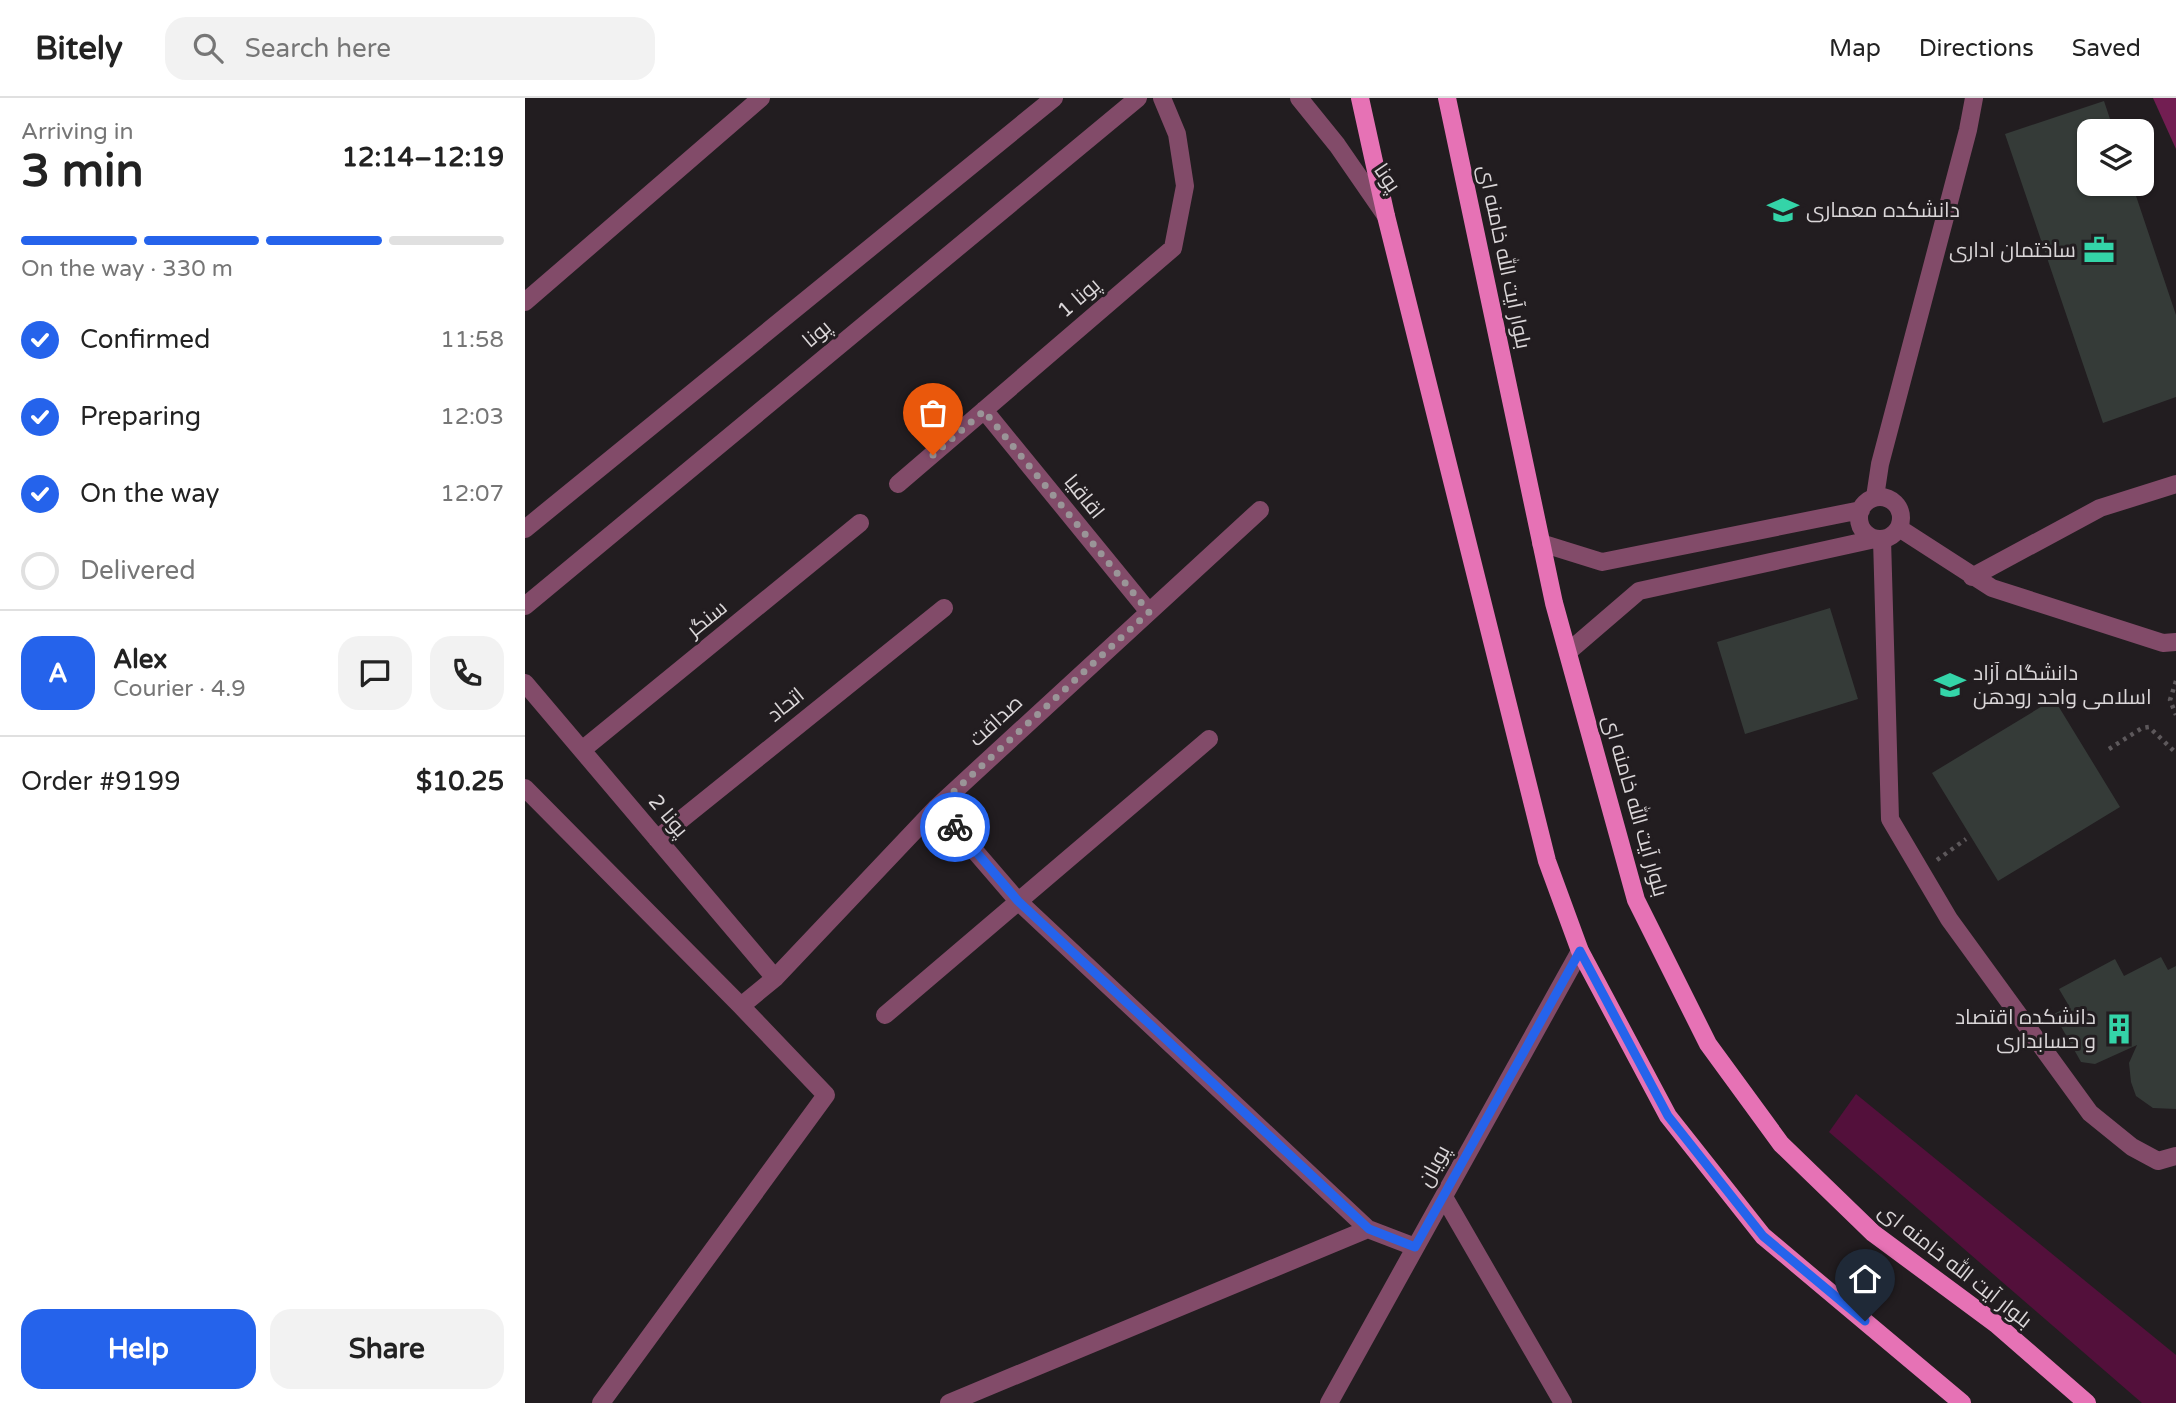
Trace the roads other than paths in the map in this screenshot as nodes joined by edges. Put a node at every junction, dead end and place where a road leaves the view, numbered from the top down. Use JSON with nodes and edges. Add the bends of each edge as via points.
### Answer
{"nodes":[{"id":1,"x":761,"y":98,"type":"edge"},
{"id":2,"x":1054,"y":98,"type":"edge"},
{"id":3,"x":1138,"y":98,"type":"edge"},
{"id":4,"x":1162,"y":98,"type":"edge"},
{"id":5,"x":1299,"y":98,"type":"edge"},
{"id":6,"x":1360,"y":98,"type":"edge"},
{"id":7,"x":1447,"y":98,"type":"edge"},
{"id":8,"x":1974,"y":98,"type":"edge"},
{"id":9,"x":1385,"y":216,"type":"junction"},
{"id":10,"x":525,"y":302,"type":"edge"},
{"id":11,"x":984,"y":411,"type":"junction"},
{"id":12,"x":898,"y":484,"type":"dead end"},
{"id":13,"x":2176,"y":484,"type":"edge"},
{"id":14,"x":1875,"y":497,"type":"junction"},
{"id":15,"x":1260,"y":510,"type":"dead end"},
{"id":16,"x":1861,"y":510,"type":"junction"},
{"id":17,"x":860,"y":523,"type":"dead end"},
{"id":18,"x":1899,"y":528,"type":"junction"},
{"id":19,"x":525,"y":530,"type":"edge"},
{"id":20,"x":1878,"y":539,"type":"junction"},
{"id":21,"x":1541,"y":543,"type":"junction"},
{"id":22,"x":1972,"y":577,"type":"junction"},
{"id":23,"x":525,"y":606,"type":"edge"},
{"id":24,"x":944,"y":608,"type":"dead end"},
{"id":25,"x":1149,"y":612,"type":"junction"},
{"id":26,"x":2172,"y":646,"type":"edge"},
{"id":27,"x":1568,"y":653,"type":"junction"},
{"id":28,"x":525,"y":683,"type":"edge"},
{"id":29,"x":1209,"y":739,"type":"dead end"},
{"id":30,"x":582,"y":750,"type":"junction"},
{"id":31,"x":525,"y":788,"type":"edge"},
{"id":32,"x":937,"y":807,"type":"junction"},
{"id":33,"x":657,"y":839,"type":"junction"},
{"id":34,"x":1018,"y":901,"type":"junction"},
{"id":35,"x":1580,"y":951,"type":"junction"},
{"id":36,"x":775,"y":978,"type":"junction"},
{"id":37,"x":741,"y":1006,"type":"junction"},
{"id":38,"x":885,"y":1015,"type":"dead end"},
{"id":39,"x":2176,"y":1156,"type":"edge"},
{"id":40,"x":1444,"y":1197,"type":"junction"},
{"id":41,"x":1369,"y":1229,"type":"junction"},
{"id":42,"x":1415,"y":1247,"type":"junction"},
{"id":43,"x":601,"y":1403,"type":"edge"},
{"id":44,"x":949,"y":1403,"type":"edge"},
{"id":45,"x":1329,"y":1403,"type":"edge"},
{"id":46,"x":1563,"y":1403,"type":"edge"},
{"id":47,"x":1962,"y":1403,"type":"edge"},
{"id":48,"x":2087,"y":1403,"type":"edge"}],
"edges":[{"from":1,"to":10,"type":"street"},
{"from":2,"to":19,"type":"street","name":"پونا"},
{"from":3,"to":23,"type":"street","name":"پونا"},
{"from":4,"to":11,"type":"street","name":"پونا 1","via":[[1178,134],[1185,186],[1173,248]]},
{"from":5,"to":9,"type":"street","name":"پونا"},
{"from":6,"to":9,"type":"main road"},
{"from":7,"to":21,"type":"main road","name":"بلوار آیت الله خامنه ای"},
{"from":8,"to":14,"type":"street"},
{"from":9,"to":35,"type":"main road","via":[[1547,861]]},
{"from":11,"to":12,"type":"street","name":"پونا 1"},
{"from":11,"to":25,"type":"street","name":"اقاقیا"},
{"from":13,"to":22,"type":"street","via":[[2100,508]]},
{"from":14,"to":16,"type":"street"},
{"from":14,"to":18,"type":"street","via":[[1889,498],[1899,508]]},
{"from":15,"to":25,"type":"street","name":"صداقت"},
{"from":16,"to":20,"type":"street","via":[[1860,525],[1868,536]]},
{"from":16,"to":21,"type":"street","via":[[1602,562]]},
{"from":17,"to":30,"type":"street","name":"سنگر"},
{"from":18,"to":20,"type":"street"},
{"from":18,"to":22,"type":"street"},
{"from":20,"to":27,"type":"street","via":[[1639,592]]},
{"from":20,"to":39,"type":"street","via":[[1890,819],[1949,919],[2090,1113],[2132,1147],[2158,1161]]},
{"from":21,"to":27,"type":"main road","name":"بلوار آیت الله خامنه ای"},
{"from":22,"to":26,"type":"street","via":[[1992,589]]},
{"from":24,"to":33,"type":"street","name":"اتحاد"},
{"from":25,"to":32,"type":"street","name":"صداقت"},
{"from":27,"to":48,"type":"main road","name":"بلوار آیت الله خامنه ای","via":[[1636,900],[1708,1044],[1781,1144],[1873,1233],[1996,1324]]},
{"from":28,"to":30,"type":"street","name":"پونا 2"},
{"from":29,"to":34,"type":"street"},
{"from":30,"to":33,"type":"street","name":"پونا 2"},
{"from":31,"to":37,"type":"street"},
{"from":32,"to":34,"type":"street"},
{"from":32,"to":36,"type":"street","name":"صداقت"},
{"from":33,"to":36,"type":"street","name":"پونا 2"},
{"from":34,"to":38,"type":"street"},
{"from":34,"to":41,"type":"street"},
{"from":35,"to":40,"type":"street","name":"پویان"},
{"from":35,"to":47,"type":"main road","via":[[1668,1116],[1763,1236]]},
{"from":36,"to":37,"type":"street","name":"صداقت"},
{"from":37,"to":43,"type":"street","via":[[826,1095]]},
{"from":40,"to":42,"type":"street","name":"پویان"},
{"from":40,"to":46,"type":"street"},
{"from":41,"to":42,"type":"street"},
{"from":41,"to":44,"type":"street"},
{"from":42,"to":45,"type":"street","name":"پویان"}]}
